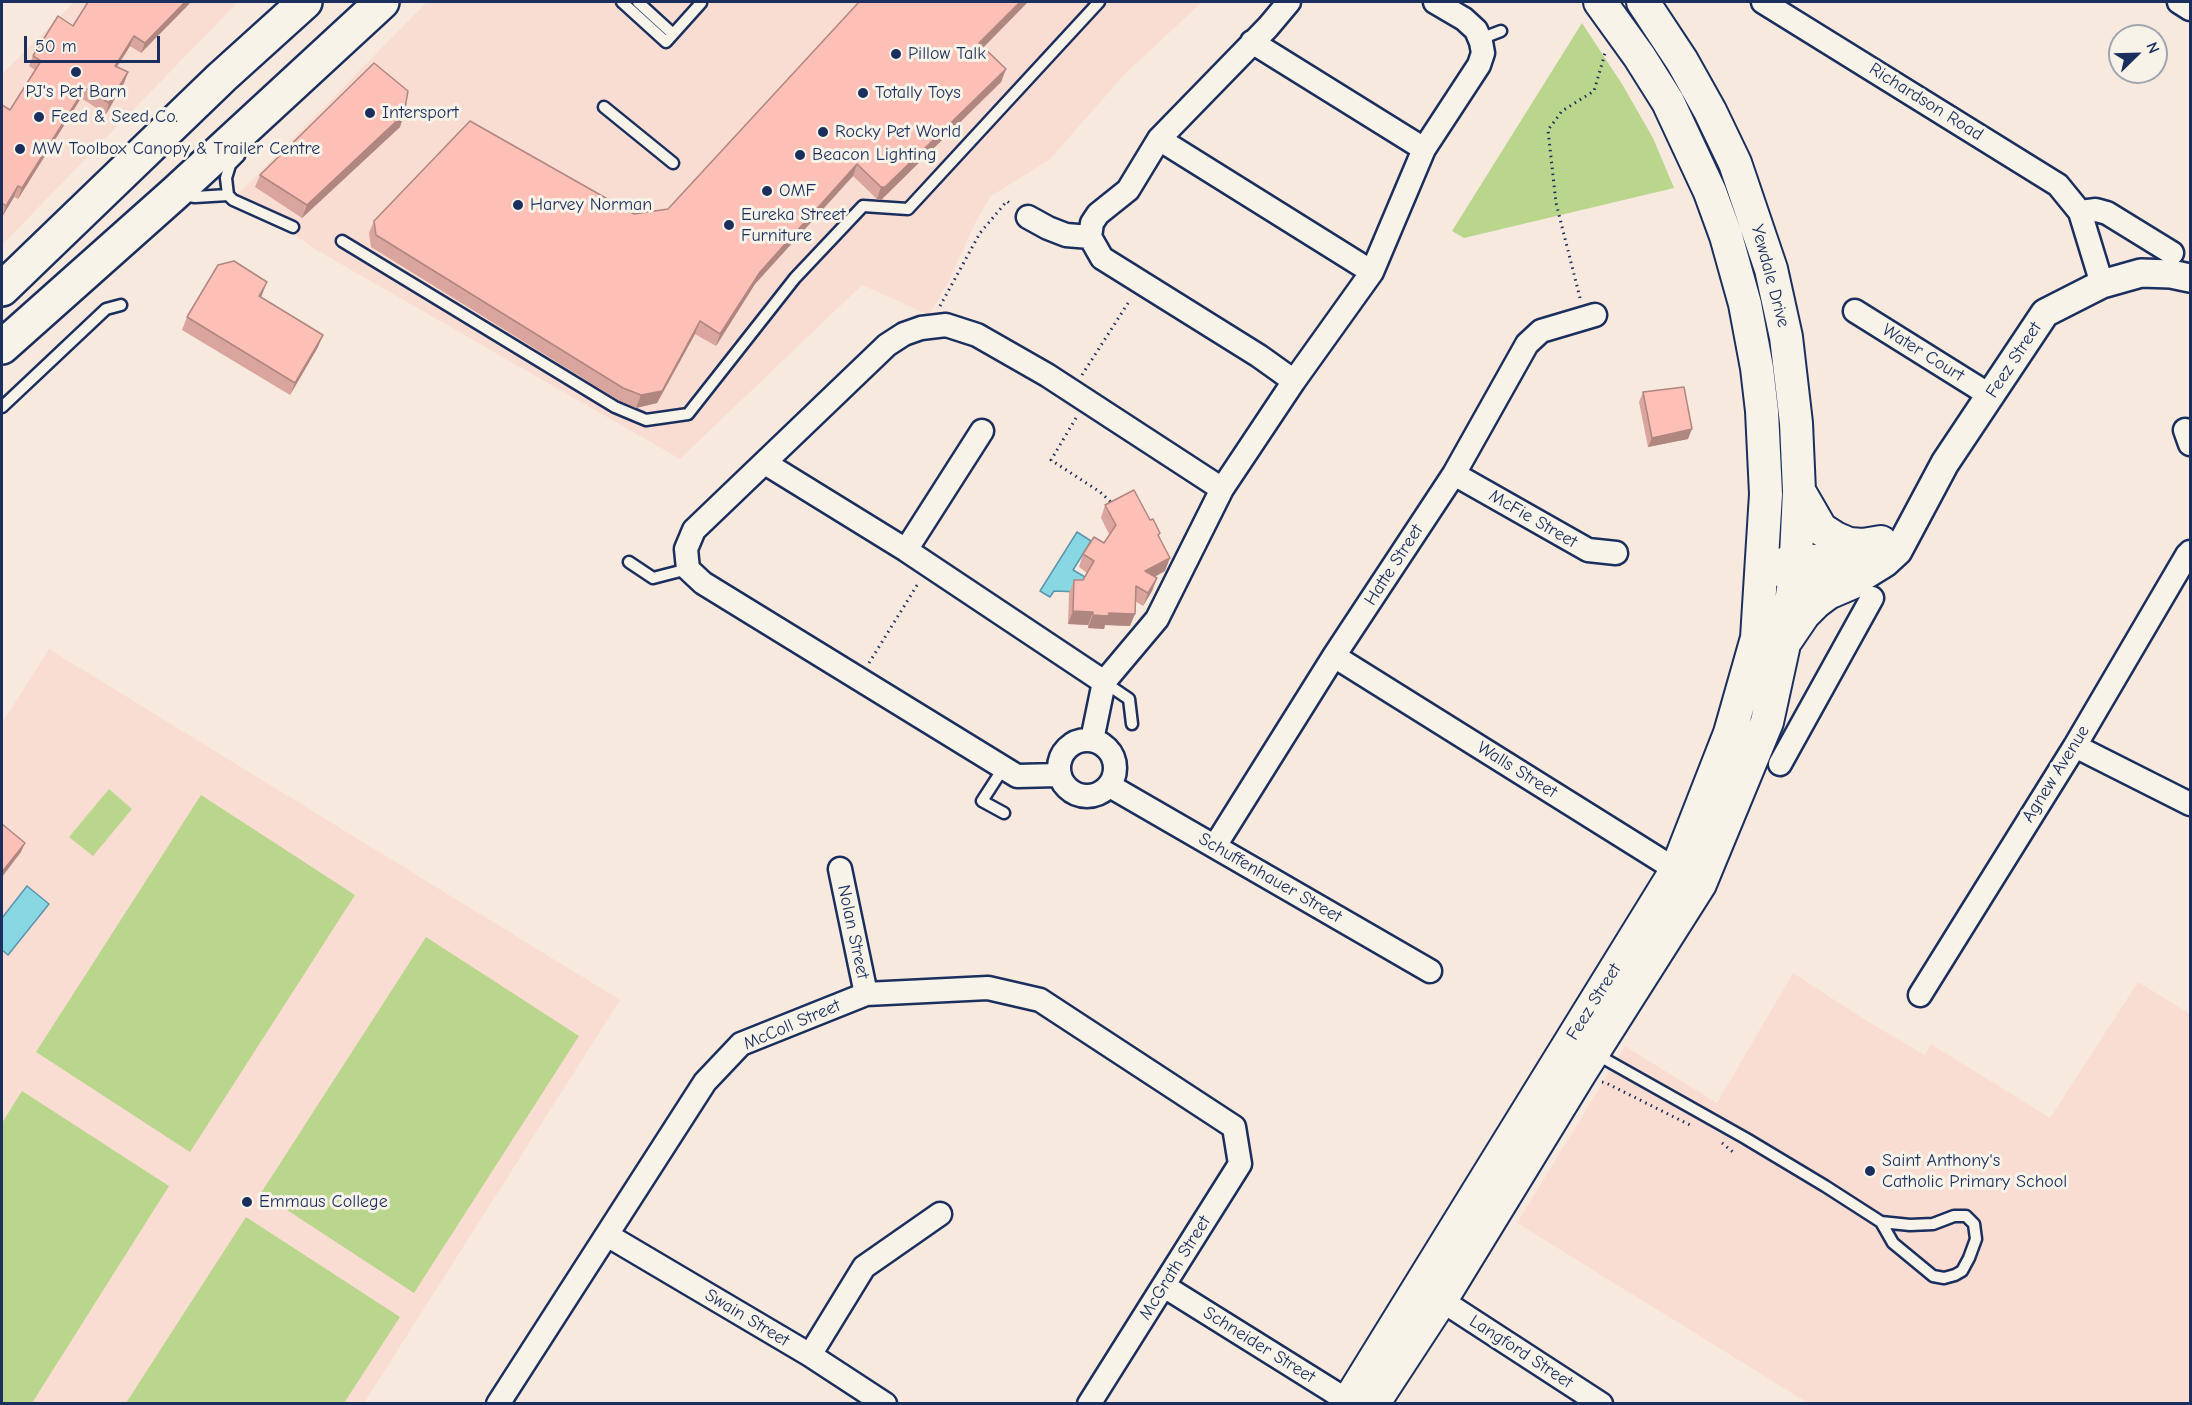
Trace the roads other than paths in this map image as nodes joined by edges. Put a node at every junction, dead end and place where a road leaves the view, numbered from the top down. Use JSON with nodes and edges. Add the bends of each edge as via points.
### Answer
{"nodes":[{"id":1,"x":305,"y":2,"type":"edge"},
{"id":2,"x":382,"y":2,"type":"edge"},
{"id":3,"x":622,"y":2,"type":"edge"},
{"id":4,"x":638,"y":2,"type":"edge"},
{"id":5,"x":1099,"y":2,"type":"edge"},
{"id":6,"x":1289,"y":2,"type":"edge"},
{"id":7,"x":1435,"y":2,"type":"edge"},
{"id":8,"x":1600,"y":2,"type":"edge"},
{"id":9,"x":1644,"y":2,"type":"edge"},
{"id":10,"x":1763,"y":2,"type":"edge"},
{"id":11,"x":2179,"y":2,"type":"edge"},
{"id":12,"x":702,"y":3,"type":"edge"},
{"id":13,"x":2190,"y":9,"type":"edge"},
{"id":14,"x":670,"y":38,"type":"junction"},
{"id":15,"x":1252,"y":42,"type":"junction"},
{"id":16,"x":604,"y":107,"type":"dead end"},
{"id":17,"x":1159,"y":139,"type":"junction"},
{"id":18,"x":1424,"y":148,"type":"junction"},
{"id":19,"x":244,"y":150,"type":"dead end"},
{"id":20,"x":673,"y":163,"type":"dead end"},
{"id":21,"x":175,"y":193,"type":"junction"},
{"id":22,"x":228,"y":195,"type":"junction"},
{"id":23,"x":2080,"y":212,"type":"junction"},
{"id":24,"x":1028,"y":217,"type":"road end"},
{"id":25,"x":293,"y":226,"type":"dead end"},
{"id":26,"x":1090,"y":237,"type":"junction"},
{"id":27,"x":342,"y":241,"type":"dead end"},
{"id":28,"x":2172,"y":253,"type":"dead end"},
{"id":29,"x":1371,"y":272,"type":"junction"},
{"id":30,"x":2190,"y":278,"type":"edge"},
{"id":31,"x":2102,"y":284,"type":"junction"},
{"id":32,"x":2,"y":289,"type":"edge"},
{"id":33,"x":121,"y":305,"type":"dead end"},
{"id":34,"x":1855,"y":311,"type":"dead end"},
{"id":35,"x":1590,"y":316,"type":"road end"},
{"id":36,"x":2,"y":347,"type":"edge"},
{"id":37,"x":1294,"y":381,"type":"junction"},
{"id":38,"x":1991,"y":396,"type":"junction"},
{"id":39,"x":2,"y":407,"type":"edge"},
{"id":40,"x":982,"y":431,"type":"dead end"},
{"id":41,"x":765,"y":463,"type":"junction"},
{"id":42,"x":1454,"y":474,"type":"junction"},
{"id":43,"x":1222,"y":489,"type":"junction"},
{"id":44,"x":1799,"y":491,"type":"junction"},
{"id":45,"x":1920,"y":507,"type":"junction"},
{"id":46,"x":1881,"y":542,"type":"junction"},
{"id":47,"x":906,"y":550,"type":"junction"},
{"id":48,"x":2190,"y":552,"type":"edge"},
{"id":49,"x":1616,"y":553,"type":"dead end"},
{"id":50,"x":629,"y":562,"type":"dead end"},
{"id":51,"x":1761,"y":567,"type":"junction"},
{"id":52,"x":1795,"y":567,"type":"junction"},
{"id":53,"x":688,"y":569,"type":"junction"},
{"id":54,"x":1864,"y":589,"type":"junction"},
{"id":55,"x":1784,"y":644,"type":"junction"},
{"id":56,"x":1334,"y":656,"type":"junction"},
{"id":57,"x":1104,"y":682,"type":"junction"},
{"id":58,"x":1132,"y":724,"type":"dead end"},
{"id":59,"x":1765,"y":725,"type":"junction"},
{"id":60,"x":1795,"y":737,"type":"junction"},
{"id":61,"x":1092,"y":740,"type":"junction"},
{"id":62,"x":2075,"y":746,"type":"junction"},
{"id":63,"x":1780,"y":764,"type":"dead end"},
{"id":64,"x":1004,"y":767,"type":"junction"},
{"id":65,"x":1059,"y":775,"type":"junction"},
{"id":66,"x":1110,"y":786,"type":"junction"},
{"id":67,"x":2190,"y":804,"type":"edge"},
{"id":68,"x":1004,"y":813,"type":"dead end"},
{"id":69,"x":1215,"y":846,"type":"junction"},
{"id":70,"x":840,"y":869,"type":"dead end"},
{"id":71,"x":1688,"y":878,"type":"junction"},
{"id":72,"x":1430,"y":971,"type":"dead end"},
{"id":73,"x":866,"y":994,"type":"junction"},
{"id":74,"x":1920,"y":995,"type":"dead end"},
{"id":75,"x":1586,"y":1052,"type":"junction"},
{"id":76,"x":1234,"y":1127,"type":"joint"},
{"id":77,"x":940,"y":1214,"type":"dead end"},
{"id":78,"x":1881,"y":1222,"type":"junction"},
{"id":79,"x":607,"y":1235,"type":"junction"},
{"id":80,"x":1164,"y":1286,"type":"junction"},
{"id":81,"x":1441,"y":1300,"type":"junction"},
{"id":82,"x":810,"y":1355,"type":"junction"},
{"id":83,"x":1355,"y":1403,"type":"edge"},
{"id":84,"x":498,"y":1404,"type":"edge"},
{"id":85,"x":885,"y":1404,"type":"edge"},
{"id":86,"x":1089,"y":1404,"type":"edge"},
{"id":87,"x":1602,"y":1404,"type":"edge"}],
"edges":[{"from":1,"to":32,"type":"highway","via":[[213,85]]},
{"from":2,"to":21,"type":"highway","via":[[346,43]]},
{"from":3,"to":14,"type":"lane"},
{"from":4,"to":14,"type":"lane"},
{"from":5,"to":27,"type":"lane","via":[[908,209],[863,206],[795,278],[688,414],[646,420],[615,407]]},
{"from":6,"to":15,"type":"street"},
{"from":7,"to":18,"type":"street","via":[[1490,35],[1479,65]]},
{"from":8,"to":51,"type":"main road","name":"Yewdale Drive","via":[[1668,102],[1726,236],[1745,304],[1762,411],[1766,494]]},
{"from":9,"to":44,"type":"main road","name":"Yewdale Drive","via":[[1710,111],[1757,223],[1786,337]]},
{"from":10,"to":23,"type":"street","name":"Richardson Road","via":[[2058,184]]},
{"from":11,"to":13,"type":"street"},
{"from":12,"to":14,"type":"lane"},
{"from":15,"to":17,"type":"street"},
{"from":15,"to":18,"type":"street"},
{"from":16,"to":20,"type":"lane"},
{"from":17,"to":26,"type":"street","via":[[1128,190],[1098,214]]},
{"from":17,"to":29,"type":"street"},
{"from":18,"to":29,"type":"street"},
{"from":19,"to":22,"type":"lane","via":[[230,165],[226,178]]},
{"from":21,"to":22,"type":"lane","via":[[195,197]]},
{"from":21,"to":36,"type":"highway"},
{"from":22,"to":25,"type":"lane"},
{"from":23,"to":28,"type":"street","via":[[2107,213]]},
{"from":23,"to":31,"type":"street","name":"Richardson Road"},
{"from":24,"to":26,"type":"street","via":[[1066,235]]},
{"from":26,"to":37,"type":"street","via":[[1102,258]]},
{"from":29,"to":37,"type":"street"},
{"from":30,"to":31,"type":"street","name":"Feez Street","via":[[2141,273]]},
{"from":31,"to":38,"type":"street","name":"Feez Street","via":[[2045,314]]},
{"from":33,"to":39,"type":"lane","via":[[106,309]]},
{"from":34,"to":38,"type":"street","name":"Water Court"},
{"from":35,"to":42,"type":"street","name":"Hatte Street","via":[[1541,331],[1527,344]]},
{"from":37,"to":43,"type":"street"},
{"from":38,"to":45,"type":"street","name":"Feez Street"},
{"from":40,"to":47,"type":"street"},
{"from":41,"to":43,"type":"street","via":[[887,345],[921,327],[946,325],[977,335]]},
{"from":41,"to":47,"type":"street"},
{"from":41,"to":53,"type":"street","via":[[694,530],[686,549]]},
{"from":42,"to":49,"type":"street","name":"McFie Street","via":[[1588,550]]},
{"from":42,"to":56,"type":"street","name":"Hatte Street"},
{"from":43,"to":57,"type":"street","via":[[1157,619]]},
{"from":44,"to":46,"type":"main road","via":[[1821,529],[1835,538],[1849,544]]},
{"from":44,"to":52,"type":"main road","name":"Yewdale Drive"},
{"from":45,"to":46,"type":"street","name":"Feez Street"},
{"from":45,"to":54,"type":"street","name":"Feez Street","via":[[1898,551]]},
{"from":46,"to":52,"type":"street","name":"Feez Street","via":[[1839,560]]},
{"from":47,"to":57,"type":"street"},
{"from":48,"to":62,"type":"street","name":"Agnew Avenue"},
{"from":50,"to":53,"type":"lane","via":[[653,578]]},
{"from":51,"to":52,"type":"street","name":"Feez Street"},
{"from":51,"to":71,"type":"main road","name":"Feez Street","via":[[1757,638]]},
{"from":52,"to":54,"type":"street","name":"Feez Street","via":[[1825,582]]},
{"from":52,"to":55,"type":"main road","name":"Feez Street"},
{"from":53,"to":64,"type":"street","via":[[703,583]]},
{"from":54,"to":55,"type":"main road","via":[[1828,593],[1804,614]]},
{"from":54,"to":60,"type":"street"},
{"from":55,"to":59,"type":"main road","name":"Feez Street"},
{"from":56,"to":69,"type":"street","name":"Hatte Street"},
{"from":56,"to":71,"type":"street","name":"Walls Street"},
{"from":57,"to":58,"type":"lane","via":[[1129,699]]},
{"from":57,"to":61,"type":"street"},
{"from":59,"to":60,"type":"street"},
{"from":59,"to":71,"type":"main road","name":"Feez Street"},
{"from":60,"to":63,"type":"street"},
{"from":61,"to":65,"type":"street","via":[[1073,743],[1065,749]]},
{"from":61,"to":66,"type":"street","via":[[1113,758],[1114,777]]},
{"from":62,"to":67,"type":"street"},
{"from":62,"to":74,"type":"street","name":"Agnew Avenue"},
{"from":64,"to":65,"type":"street","via":[[1017,776]]},
{"from":64,"to":68,"type":"lane","via":[[982,801]]},
{"from":65,"to":66,"type":"street","via":[[1068,790],[1085,797]]},
{"from":66,"to":69,"type":"street","name":"Schuffenhauer Street"},
{"from":69,"to":72,"type":"street","name":"Schuffenhauer Street"},
{"from":70,"to":73,"type":"street","name":"Nolan Street"},
{"from":71,"to":75,"type":"main road","name":"Feez Street"},
{"from":73,"to":76,"type":"street","name":"McColl Street","via":[[988,988],[1040,1000]]},
{"from":73,"to":79,"type":"street","name":"McColl Street","via":[[741,1044],[705,1082]]},
{"from":75,"to":78,"type":"lane","via":[[1745,1138]]},
{"from":75,"to":81,"type":"main road","name":"Feez Street"},
{"from":75,"to":83,"type":"main road","name":"Feez Street"},
{"from":76,"to":80,"type":"street","name":"McGrath Street","via":[[1240,1164]]},
{"from":77,"to":82,"type":"street","via":[[864,1267]]},
{"from":78,"to":78,"type":"lane","via":[[1933,1224],[1966,1216],[1974,1224],[1976,1239],[1962,1271],[1944,1278],[1933,1276],[1893,1243]]},
{"from":79,"to":82,"type":"street","name":"Swain Street"},
{"from":79,"to":84,"type":"street","name":"McColl Street"},
{"from":80,"to":83,"type":"street","name":"Schneider Street"},
{"from":80,"to":86,"type":"street","name":"McGrath Street"},
{"from":81,"to":83,"type":"main road","name":"Feez Street"},
{"from":81,"to":87,"type":"street","name":"Langford Street"},
{"from":82,"to":85,"type":"street","name":"Swain Street"}]}
